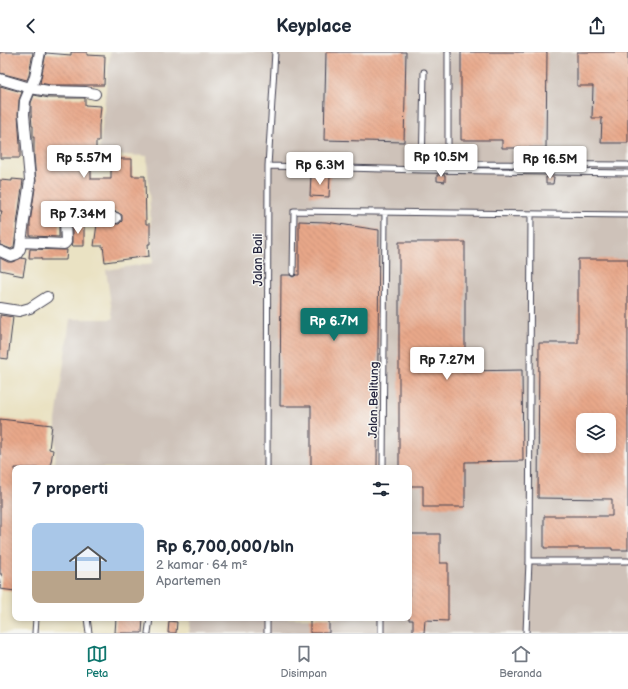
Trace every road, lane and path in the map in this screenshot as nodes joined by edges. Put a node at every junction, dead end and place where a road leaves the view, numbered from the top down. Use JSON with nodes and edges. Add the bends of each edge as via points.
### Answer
{"nodes":[{"id":1,"x":40,"y":52,"type":"edge"},
{"id":2,"x":275,"y":52,"type":"edge"},
{"id":3,"x":448,"y":52,"type":"edge"},
{"id":4,"x":424,"y":72,"type":"dead end"},
{"id":5,"x":0,"y":79,"type":"edge"},
{"id":6,"x":30,"y":88,"type":"junction"},
{"id":7,"x":96,"y":94,"type":"dead end"},
{"id":8,"x":628,"y":165,"type":"edge"},
{"id":9,"x":268,"y":166,"type":"junction"},
{"id":10,"x":422,"y":170,"type":"junction"},
{"id":11,"x":628,"y":173,"type":"edge"},
{"id":12,"x":385,"y":212,"type":"junction"},
{"id":13,"x":531,"y":214,"type":"junction"},
{"id":14,"x":628,"y":215,"type":"edge"},
{"id":15,"x":116,"y":218,"type":"dead end"},
{"id":16,"x":21,"y":242,"type":"junction"},
{"id":17,"x":0,"y":250,"type":"edge"},
{"id":18,"x":293,"y":273,"type":"dead end"},
{"id":19,"x":47,"y":297,"type":"dead end"},
{"id":20,"x":0,"y":308,"type":"edge"},
{"id":21,"x":267,"y":465,"type":"edge"},
{"id":22,"x":383,"y":465,"type":"edge"},
{"id":23,"x":529,"y":561,"type":"junction"},
{"id":24,"x":628,"y":561,"type":"edge"},
{"id":25,"x":36,"y":621,"type":"edge"},
{"id":26,"x":87,"y":621,"type":"edge"},
{"id":27,"x":150,"y":621,"type":"edge"},
{"id":28,"x":267,"y":621,"type":"edge"},
{"id":29,"x":381,"y":621,"type":"edge"},
{"id":30,"x":35,"y":633,"type":"edge"},
{"id":31,"x":89,"y":633,"type":"edge"},
{"id":32,"x":148,"y":633,"type":"edge"},
{"id":33,"x":267,"y":633,"type":"edge"},
{"id":34,"x":381,"y":633,"type":"edge"},
{"id":35,"x":526,"y":633,"type":"edge"}],
"edges":[{"from":1,"to":6,"type":"street"},
{"from":2,"to":9,"type":"lane","name":"Jalan Bali"},
{"from":3,"to":8,"type":"lane","via":[[450,164]]},
{"from":4,"to":10,"type":"lane"},
{"from":5,"to":6,"type":"street"},
{"from":6,"to":7,"type":"street","via":[[49,92]]},
{"from":6,"to":16,"type":"street","via":[[24,114],[30,180]]},
{"from":9,"to":10,"type":"lane"},
{"from":9,"to":21,"type":"lane","name":"Jalan Bali"},
{"from":10,"to":11,"type":"lane"},
{"from":12,"to":13,"type":"lane"},
{"from":12,"to":18,"type":"lane","via":[[294,211]]},
{"from":12,"to":22,"type":"lane","name":"Jalan Belitung"},
{"from":13,"to":14,"type":"lane"},
{"from":13,"to":23,"type":"lane"},
{"from":15,"to":16,"type":"street","via":[[70,216],[65,221],[64,244]]},
{"from":16,"to":17,"type":"street","via":[[18,254],[11,256]]},
{"from":19,"to":20,"type":"street","via":[[30,308],[19,311]]},
{"from":23,"to":24,"type":"lane"},
{"from":23,"to":35,"type":"lane"},
{"from":25,"to":30,"type":"lane"},
{"from":26,"to":31,"type":"lane"},
{"from":27,"to":32,"type":"lane"},
{"from":28,"to":33,"type":"lane"},
{"from":29,"to":34,"type":"lane"}]}
